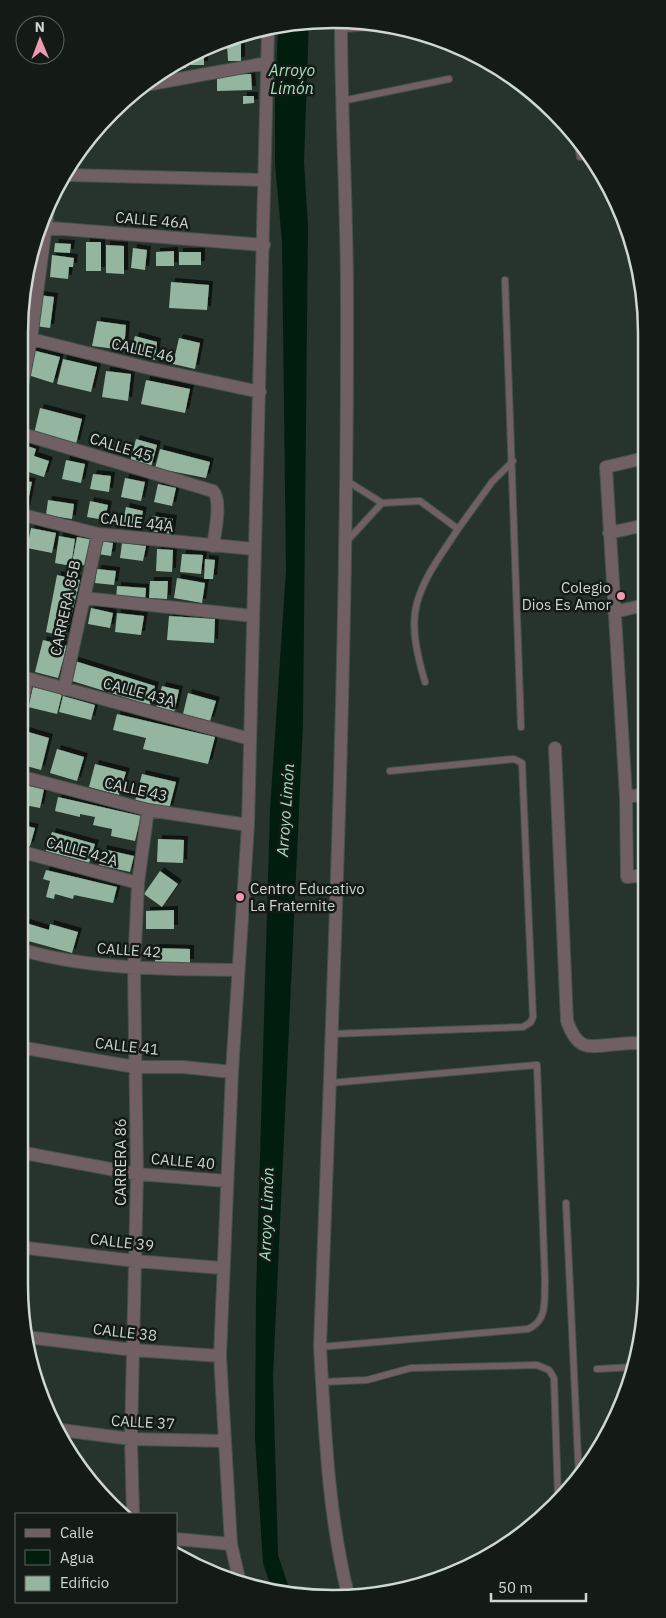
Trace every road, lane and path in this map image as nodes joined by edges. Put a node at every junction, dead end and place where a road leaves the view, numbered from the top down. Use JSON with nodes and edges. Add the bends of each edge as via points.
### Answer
{"nodes":[{"id":1,"x":341,"y":28,"type":"edge"},
{"id":2,"x":268,"y":34,"type":"edge"},
{"id":3,"x":267,"y":63,"type":"junction"},
{"id":4,"x":449,"y":79,"type":"dead end"},
{"id":5,"x":158,"y":83,"type":"edge"},
{"id":6,"x":341,"y":101,"type":"junction"},
{"id":7,"x":579,"y":153,"type":"edge"},
{"id":8,"x":580,"y":157,"type":"dead end"},
{"id":9,"x":71,"y":175,"type":"edge"},
{"id":10,"x":263,"y":180,"type":"junction"},
{"id":11,"x":47,"y":227,"type":"edge"},
{"id":12,"x":264,"y":245,"type":"junction"},
{"id":13,"x":39,"y":250,"type":"edge"},
{"id":14,"x":504,"y":280,"type":"dead end"},
{"id":15,"x":28,"y":319,"type":"edge"},
{"id":16,"x":28,"y":338,"type":"edge"},
{"id":17,"x":260,"y":392,"type":"junction"},
{"id":18,"x":28,"y":436,"type":"edge"},
{"id":19,"x":638,"y":460,"type":"edge"},
{"id":20,"x":513,"y":461,"type":"junction"},
{"id":21,"x":346,"y":480,"type":"junction"},
{"id":22,"x":382,"y":502,"type":"junction"},
{"id":23,"x":28,"y":516,"type":"edge"},
{"id":24,"x":638,"y":527,"type":"edge"},
{"id":25,"x":458,"y":528,"type":"junction"},
{"id":26,"x":609,"y":533,"type":"junction"},
{"id":27,"x":98,"y":534,"type":"junction"},
{"id":28,"x":345,"y":544,"type":"junction"},
{"id":29,"x":213,"y":546,"type":"junction"},
{"id":30,"x":254,"y":549,"type":"junction"},
{"id":31,"x":84,"y":598,"type":"junction"},
{"id":32,"x":638,"y":607,"type":"edge"},
{"id":33,"x":614,"y":612,"type":"junction"},
{"id":34,"x":253,"y":616,"type":"junction"},
{"id":35,"x":28,"y":678,"type":"edge"},
{"id":36,"x":425,"y":682,"type":"dead end"},
{"id":37,"x":64,"y":689,"type":"junction"},
{"id":38,"x":521,"y":727,"type":"dead end"},
{"id":39,"x":250,"y":739,"type":"junction"},
{"id":40,"x":555,"y":748,"type":"dead end"},
{"id":41,"x":390,"y":771,"type":"dead end"},
{"id":42,"x":28,"y":778,"type":"edge"},
{"id":43,"x":638,"y":795,"type":"edge"},
{"id":44,"x":626,"y":797,"type":"junction"},
{"id":45,"x":148,"y":810,"type":"junction"},
{"id":46,"x":248,"y":825,"type":"junction"},
{"id":47,"x":28,"y":853,"type":"edge"},
{"id":48,"x":638,"y":875,"type":"edge"},
{"id":49,"x":138,"y":883,"type":"junction"},
{"id":50,"x":28,"y":952,"type":"edge"},
{"id":51,"x":134,"y":968,"type":"junction"},
{"id":52,"x":238,"y":970,"type":"junction"},
{"id":53,"x":331,"y":1034,"type":"junction"},
{"id":54,"x":638,"y":1043,"type":"edge"},
{"id":55,"x":28,"y":1049,"type":"edge"},
{"id":56,"x":135,"y":1067,"type":"junction"},
{"id":57,"x":232,"y":1072,"type":"junction"},
{"id":58,"x":330,"y":1083,"type":"junction"},
{"id":59,"x":28,"y":1154,"type":"edge"},
{"id":60,"x":137,"y":1174,"type":"junction"},
{"id":61,"x":227,"y":1181,"type":"junction"},
{"id":62,"x":566,"y":1203,"type":"dead end"},
{"id":63,"x":28,"y":1248,"type":"edge"},
{"id":64,"x":135,"y":1261,"type":"junction"},
{"id":65,"x":222,"y":1268,"type":"junction"},
{"id":66,"x":32,"y":1338,"type":"edge"},
{"id":67,"x":320,"y":1347,"type":"junction"},
{"id":68,"x":133,"y":1350,"type":"junction"},
{"id":69,"x":220,"y":1356,"type":"junction"},
{"id":70,"x":627,"y":1367,"type":"edge"},
{"id":71,"x":597,"y":1369,"type":"dead end"},
{"id":72,"x":322,"y":1382,"type":"junction"},
{"id":73,"x":64,"y":1430,"type":"edge"},
{"id":74,"x":131,"y":1439,"type":"junction"},
{"id":75,"x":225,"y":1441,"type":"junction"},
{"id":76,"x":578,"y":1467,"type":"edge"},
{"id":77,"x":558,"y":1492,"type":"edge"},
{"id":78,"x":133,"y":1513,"type":"edge"},
{"id":79,"x":178,"y":1540,"type":"edge"},
{"id":80,"x":231,"y":1544,"type":"junction"},
{"id":81,"x":238,"y":1575,"type":"edge"},
{"id":82,"x":347,"y":1590,"type":"edge"}],
"edges":[{"from":1,"to":6,"type":"street"},
{"from":2,"to":3,"type":"street"},
{"from":3,"to":5,"type":"street"},
{"from":3,"to":10,"type":"street"},
{"from":4,"to":6,"type":"lane"},
{"from":6,"to":21,"type":"street","via":[[348,293]]},
{"from":7,"to":8,"type":"lane"},
{"from":9,"to":10,"type":"street"},
{"from":10,"to":12,"type":"street"},
{"from":11,"to":12,"type":"street","name":"CALLE 46A"},
{"from":12,"to":17,"type":"street"},
{"from":13,"to":15,"type":"street"},
{"from":14,"to":20,"type":"lane"},
{"from":16,"to":17,"type":"street","name":"CALLE 46"},
{"from":17,"to":30,"type":"street"},
{"from":18,"to":29,"type":"street","name":"CALLE 45","via":[[213,491],[218,502]]},
{"from":19,"to":26,"type":"street","via":[[606,467]]},
{"from":20,"to":25,"type":"lane","via":[[492,482]]},
{"from":20,"to":38,"type":"lane"},
{"from":21,"to":22,"type":"lane"},
{"from":21,"to":28,"type":"street"},
{"from":22,"to":25,"type":"lane","via":[[420,501]]},
{"from":22,"to":28,"type":"lane"},
{"from":23,"to":27,"type":"street","name":"CALLE 44A"},
{"from":24,"to":26,"type":"street"},
{"from":25,"to":36,"type":"lane","via":[[417,602],[415,629]]},
{"from":26,"to":33,"type":"street"},
{"from":27,"to":29,"type":"street","name":"CALLE 44A"},
{"from":27,"to":31,"type":"street","name":"CARRERA 85B"},
{"from":28,"to":53,"type":"street"},
{"from":29,"to":30,"type":"street","name":"CALLE 44A"},
{"from":30,"to":34,"type":"street"},
{"from":31,"to":34,"type":"street"},
{"from":31,"to":37,"type":"street","name":"CARRERA 85B"},
{"from":32,"to":33,"type":"street"},
{"from":33,"to":44,"type":"street"},
{"from":34,"to":39,"type":"street"},
{"from":35,"to":37,"type":"street","name":"CALLE 43A"},
{"from":37,"to":39,"type":"street","name":"CALLE 43A"},
{"from":39,"to":46,"type":"street"},
{"from":40,"to":54,"type":"street","via":[[567,1021],[578,1043],[591,1048]]},
{"from":41,"to":53,"type":"lane","via":[[514,759],[522,763],[533,1017],[523,1027]]},
{"from":42,"to":45,"type":"street","name":"CALLE 43"},
{"from":43,"to":44,"type":"street"},
{"from":44,"to":48,"type":"street","via":[[627,876]]},
{"from":45,"to":46,"type":"street","name":"CALLE 43"},
{"from":45,"to":49,"type":"street","name":"CARRERA 86"},
{"from":46,"to":52,"type":"street"},
{"from":47,"to":49,"type":"street","name":"CALLE 42A"},
{"from":49,"to":51,"type":"street","name":"CARRERA 86"},
{"from":50,"to":51,"type":"street","name":"CALLE 42","via":[[53,959]]},
{"from":51,"to":52,"type":"street","name":"CALLE 42"},
{"from":51,"to":56,"type":"street","name":"CARRERA 86"},
{"from":52,"to":57,"type":"street"},
{"from":53,"to":58,"type":"street"},
{"from":55,"to":56,"type":"street","name":"CALLE 41"},
{"from":56,"to":57,"type":"street","name":"CALLE 41"},
{"from":56,"to":60,"type":"street","name":"CARRERA 86"},
{"from":57,"to":61,"type":"street"},
{"from":58,"to":67,"type":"street"},
{"from":58,"to":67,"type":"lane","via":[[537,1065],[544,1316],[528,1329]]},
{"from":59,"to":60,"type":"street","name":"CALLE 40"},
{"from":60,"to":61,"type":"street","name":"CALLE 40"},
{"from":60,"to":64,"type":"street","name":"CARRERA 86"},
{"from":61,"to":65,"type":"street"},
{"from":62,"to":76,"type":"lane"},
{"from":63,"to":64,"type":"street","name":"CALLE 39"},
{"from":64,"to":65,"type":"street","name":"CALLE 39"},
{"from":64,"to":68,"type":"street","name":"CARRERA 86"},
{"from":65,"to":69,"type":"street"},
{"from":66,"to":68,"type":"street","name":"CALLE 38"},
{"from":67,"to":72,"type":"street"},
{"from":68,"to":69,"type":"street","name":"CALLE 38"},
{"from":68,"to":74,"type":"street","name":"CARRERA 86"},
{"from":69,"to":75,"type":"street"},
{"from":70,"to":71,"type":"lane"},
{"from":72,"to":77,"type":"lane","via":[[367,1380],[411,1368],[537,1365],[549,1370],[554,1378]]},
{"from":72,"to":82,"type":"street","via":[[326,1462]]},
{"from":73,"to":74,"type":"street","name":"CALLE 37"},
{"from":74,"to":75,"type":"street","name":"CALLE 37"},
{"from":74,"to":78,"type":"street","name":"CARRERA 86"},
{"from":75,"to":80,"type":"street"},
{"from":79,"to":80,"type":"street"},
{"from":80,"to":81,"type":"street"}]}
